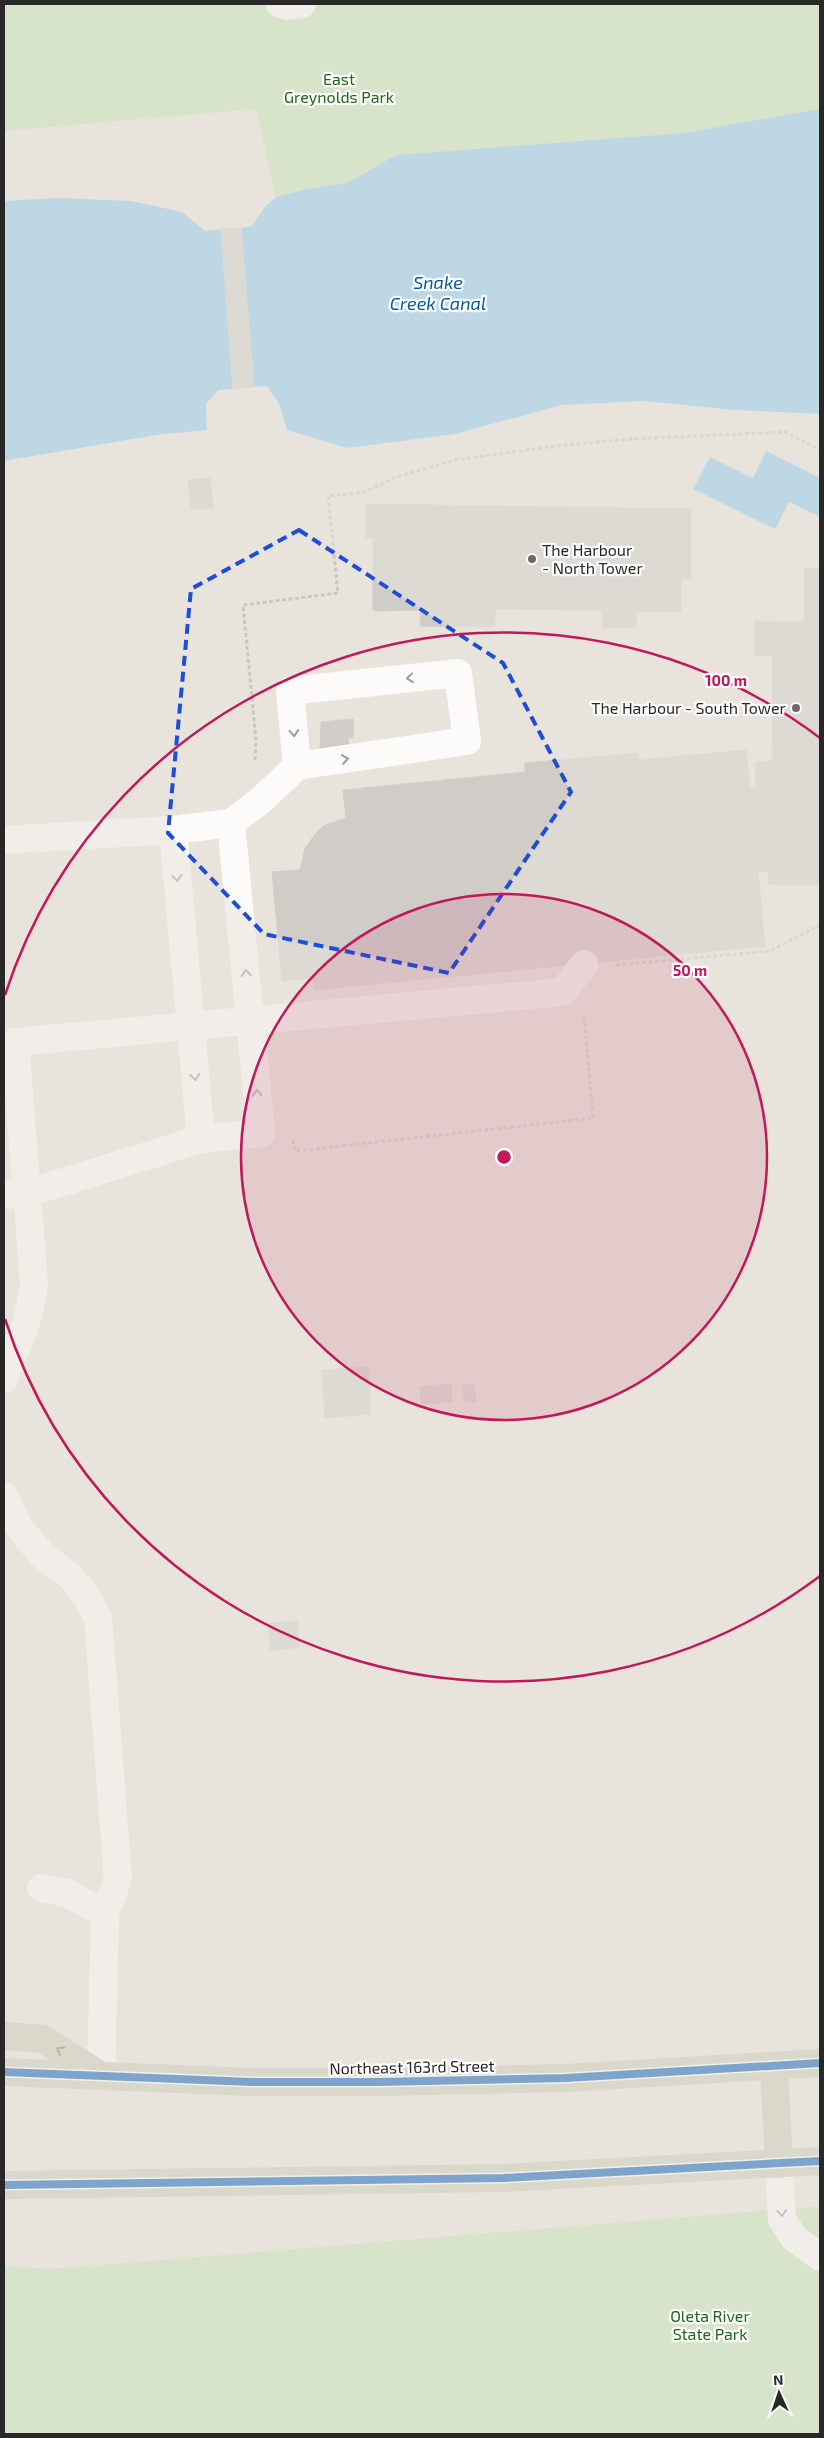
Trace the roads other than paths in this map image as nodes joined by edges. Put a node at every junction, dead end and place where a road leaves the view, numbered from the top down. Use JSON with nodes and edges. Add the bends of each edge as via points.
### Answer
{"nodes":[{"id":1,"x":280,"y":4,"type":"edge"},
{"id":2,"x":302,"y":4,"type":"edge"},
{"id":3,"x":297,"y":766,"type":"junction"},
{"id":4,"x":231,"y":823,"type":"junction"},
{"id":5,"x":173,"y":830,"type":"junction"},
{"id":6,"x":4,"y":840,"type":"edge"},
{"id":7,"x":584,"y":964,"type":"dead end"},
{"id":8,"x":251,"y":1022,"type":"junction"},
{"id":9,"x":190,"y":1028,"type":"junction"},
{"id":10,"x":201,"y":1139,"type":"junction"},
{"id":11,"x":16,"y":1194,"type":"edge"},
{"id":12,"x":6,"y":1366,"type":"edge"},
{"id":13,"x":4,"y":1496,"type":"edge"},
{"id":14,"x":41,"y":1888,"type":"dead end"},
{"id":15,"x":105,"y":1914,"type":"junction"},
{"id":16,"x":4,"y":2036,"type":"edge"},
{"id":17,"x":820,"y":2063,"type":"edge"},
{"id":18,"x":774,"y":2067,"type":"junction"},
{"id":19,"x":4,"y":2072,"type":"edge"},
{"id":20,"x":101,"y":2076,"type":"junction"},
{"id":21,"x":820,"y":2161,"type":"edge"},
{"id":22,"x":779,"y":2164,"type":"junction"},
{"id":23,"x":4,"y":2185,"type":"edge"},
{"id":24,"x":820,"y":2257,"type":"edge"}],
"edges":[{"from":1,"to":2,"type":"lane"},
{"from":3,"to":3,"type":"lane","one_way":true,"via":[[468,741],[458,673],[290,691]]},
{"from":3,"to":4,"type":"lane"},
{"from":4,"to":5,"type":"lane"},
{"from":8,"to":4,"type":"lane","one_way":true},
{"from":5,"to":6,"type":"lane"},
{"from":5,"to":9,"type":"lane","one_way":true},
{"from":7,"to":8,"type":"lane","via":[[563,992]]},
{"from":8,"to":9,"type":"lane"},
{"from":10,"to":8,"type":"lane","one_way":true,"via":[[261,1133]]},
{"from":9,"to":10,"type":"lane","one_way":true},
{"from":9,"to":11,"type":"lane","via":[[15,1042]]},
{"from":10,"to":11,"type":"lane"},
{"from":11,"to":12,"type":"lane","via":[[34,1283],[24,1330]]},
{"from":13,"to":15,"type":"lane","via":[[18,1526],[44,1557],[70,1576],[98,1618],[118,1879]]},
{"from":14,"to":15,"type":"lane","via":[[67,1893]]},
{"from":15,"to":20,"type":"lane"},
{"from":20,"to":16,"type":"main road","one_way":true,"via":[[43,2039]]},
{"from":17,"to":18,"type":"main road","name":"Northeast 163rd Street"},
{"from":18,"to":20,"type":"main road","name":"Northeast 163rd Street","via":[[566,2078],[378,2082],[252,2082]]},
{"from":18,"to":22,"type":"main road"},
{"from":19,"to":20,"type":"main road","name":"Northeast 163rd Street"},
{"from":21,"to":22,"type":"main road"},
{"from":22,"to":23,"type":"main road","via":[[503,2178]]},
{"from":22,"to":24,"type":"lane","one_way":true,"via":[[782,2219],[794,2238]]}]}
